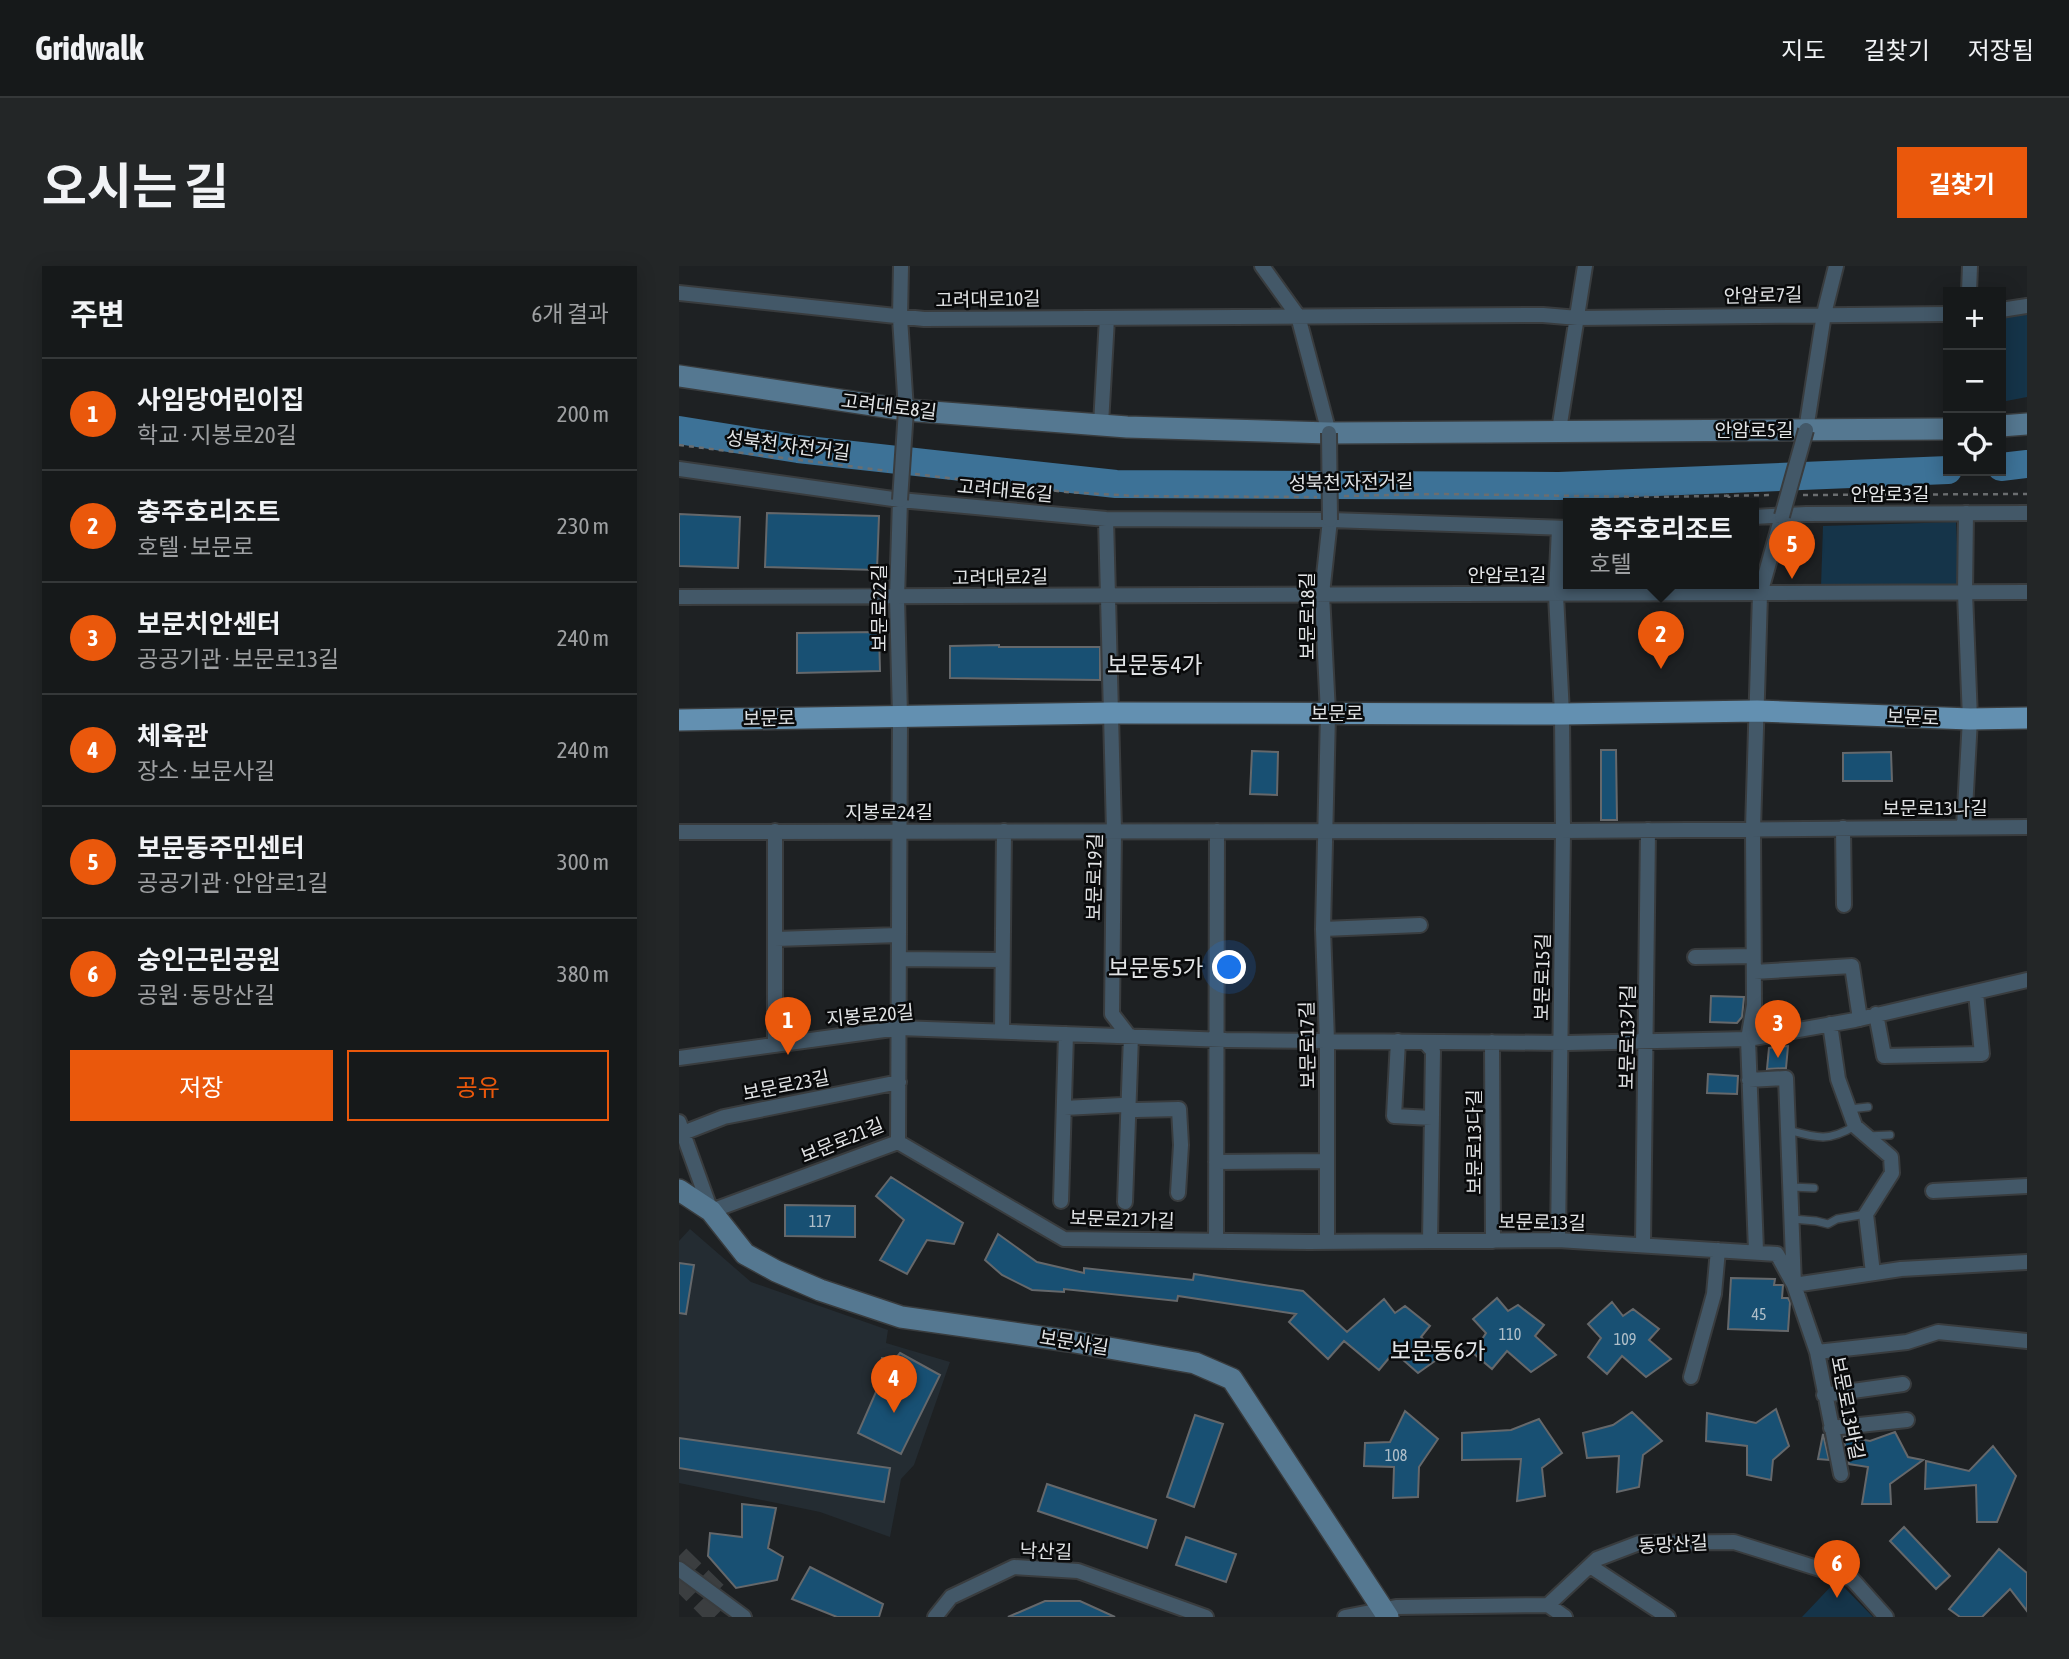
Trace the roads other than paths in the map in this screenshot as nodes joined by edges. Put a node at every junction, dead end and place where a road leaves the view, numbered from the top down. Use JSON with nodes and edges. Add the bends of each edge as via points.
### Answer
{"nodes":[{"id":1,"x":901,"y":266,"type":"edge"},
{"id":2,"x":1262,"y":266,"type":"edge"},
{"id":3,"x":1585,"y":266,"type":"edge"},
{"id":4,"x":1836,"y":266,"type":"edge"},
{"id":5,"x":1970,"y":266,"type":"edge"},
{"id":6,"x":1969,"y":287,"type":"edge"},
{"id":7,"x":679,"y":293,"type":"edge"},
{"id":8,"x":2027,"y":306,"type":"edge"},
{"id":9,"x":2006,"y":309,"type":"edge"},
{"id":10,"x":1824,"y":314,"type":"junction"},
{"id":11,"x":1943,"y":314,"type":"edge"},
{"id":12,"x":1298,"y":316,"type":"junction"},
{"id":13,"x":900,"y":318,"type":"junction"},
{"id":14,"x":1107,"y":318,"type":"junction"},
{"id":15,"x":1578,"y":318,"type":"junction"},
{"id":16,"x":679,"y":376,"type":"edge"},
{"id":17,"x":906,"y":410,"type":"junction"},
{"id":18,"x":2027,"y":424,"type":"edge"},
{"id":19,"x":1101,"y":425,"type":"junction"},
{"id":20,"x":2006,"y":426,"type":"edge"},
{"id":21,"x":1943,"y":429,"type":"edge"},
{"id":22,"x":1559,"y":430,"type":"junction"},
{"id":23,"x":1806,"y":430,"type":"junction"},
{"id":24,"x":1329,"y":433,"type":"junction"},
{"id":25,"x":679,"y":469,"type":"edge"},
{"id":26,"x":900,"y":500,"type":"junction"},
{"id":27,"x":1966,"y":513,"type":"junction"},
{"id":28,"x":2027,"y":513,"type":"edge"},
{"id":29,"x":1782,"y":516,"type":"junction"},
{"id":30,"x":1759,"y":517,"type":"edge"},
{"id":31,"x":1106,"y":519,"type":"junction"},
{"id":32,"x":1330,"y":520,"type":"junction"},
{"id":33,"x":1563,"y":528,"type":"edge"},
{"id":34,"x":1563,"y":536,"type":"edge"},
{"id":35,"x":2027,"y":592,"type":"edge"},
{"id":36,"x":1965,"y":593,"type":"junction"},
{"id":37,"x":1322,"y":594,"type":"junction"},
{"id":38,"x":1760,"y":594,"type":"junction"},
{"id":39,"x":1109,"y":595,"type":"junction"},
{"id":40,"x":1556,"y":595,"type":"junction"},
{"id":41,"x":679,"y":597,"type":"edge"},
{"id":42,"x":897,"y":598,"type":"junction"},
{"id":43,"x":1757,"y":711,"type":"junction"},
{"id":44,"x":1111,"y":713,"type":"junction"},
{"id":45,"x":1328,"y":713,"type":"junction"},
{"id":46,"x":1562,"y":714,"type":"junction"},
{"id":47,"x":900,"y":716,"type":"junction"},
{"id":48,"x":2027,"y":718,"type":"edge"},
{"id":49,"x":1970,"y":719,"type":"junction"},
{"id":50,"x":679,"y":720,"type":"edge"},
{"id":51,"x":1964,"y":827,"type":"junction"},
{"id":52,"x":2027,"y":827,"type":"edge"},
{"id":53,"x":1843,"y":828,"type":"junction"},
{"id":54,"x":1752,"y":829,"type":"junction"},
{"id":55,"x":1648,"y":830,"type":"junction"},
{"id":56,"x":775,"y":831,"type":"junction"},
{"id":57,"x":900,"y":831,"type":"junction"},
{"id":58,"x":1004,"y":831,"type":"junction"},
{"id":59,"x":1114,"y":831,"type":"junction"},
{"id":60,"x":1217,"y":831,"type":"junction"},
{"id":61,"x":1326,"y":831,"type":"junction"},
{"id":62,"x":1563,"y":831,"type":"junction"},
{"id":63,"x":679,"y":832,"type":"edge"},
{"id":64,"x":1844,"y":905,"type":"dead end"},
{"id":65,"x":1420,"y":925,"type":"dead end"},
{"id":66,"x":1323,"y":929,"type":"junction"},
{"id":67,"x":899,"y":934,"type":"junction"},
{"id":68,"x":775,"y":939,"type":"junction"},
{"id":69,"x":1695,"y":957,"type":"dead end"},
{"id":70,"x":1753,"y":957,"type":"junction"},
{"id":71,"x":899,"y":959,"type":"junction"},
{"id":72,"x":1002,"y":960,"type":"junction"},
{"id":73,"x":1754,"y":972,"type":"junction"},
{"id":74,"x":2027,"y":981,"type":"edge"},
{"id":75,"x":1976,"y":993,"type":"junction"},
{"id":76,"x":1876,"y":1014,"type":"junction"},
{"id":77,"x":1860,"y":1019,"type":"junction"},
{"id":78,"x":1830,"y":1024,"type":"junction"},
{"id":79,"x":899,"y":1028,"type":"junction"},
{"id":80,"x":1002,"y":1032,"type":"junction"},
{"id":81,"x":1066,"y":1034,"type":"junction"},
{"id":82,"x":1130,"y":1036,"type":"junction"},
{"id":83,"x":1217,"y":1039,"type":"junction"},
{"id":84,"x":1748,"y":1039,"type":"junction"},
{"id":85,"x":1327,"y":1041,"type":"junction"},
{"id":86,"x":1398,"y":1041,"type":"junction"},
{"id":87,"x":1647,"y":1041,"type":"junction"},
{"id":88,"x":1425,"y":1042,"type":"junction"},
{"id":89,"x":1492,"y":1042,"type":"junction"},
{"id":90,"x":1561,"y":1043,"type":"junction"},
{"id":91,"x":775,"y":1045,"type":"junction"},
{"id":92,"x":679,"y":1058,"type":"edge"},
{"id":93,"x":1749,"y":1080,"type":"junction"},
{"id":94,"x":899,"y":1082,"type":"junction"},
{"id":95,"x":1128,"y":1107,"type":"junction"},
{"id":96,"x":1868,"y":1107,"type":"dead end"},
{"id":97,"x":1064,"y":1108,"type":"junction"},
{"id":98,"x":1849,"y":1109,"type":"junction"},
{"id":99,"x":1432,"y":1118,"type":"junction"},
{"id":100,"x":681,"y":1128,"type":"edge"},
{"id":101,"x":1788,"y":1130,"type":"junction"},
{"id":102,"x":1861,"y":1131,"type":"junction"},
{"id":103,"x":1890,"y":1135,"type":"dead end"},
{"id":104,"x":898,"y":1142,"type":"junction"},
{"id":105,"x":1327,"y":1161,"type":"junction"},
{"id":106,"x":1216,"y":1162,"type":"junction"},
{"id":107,"x":2027,"y":1186,"type":"edge"},
{"id":108,"x":1790,"y":1187,"type":"junction"},
{"id":109,"x":1814,"y":1188,"type":"dead end"},
{"id":110,"x":679,"y":1190,"type":"edge"},
{"id":111,"x":1933,"y":1191,"type":"dead end"},
{"id":112,"x":1178,"y":1194,"type":"dead end"},
{"id":113,"x":1061,"y":1201,"type":"dead end"},
{"id":114,"x":1125,"y":1202,"type":"dead end"},
{"id":115,"x":711,"y":1211,"type":"junction"},
{"id":116,"x":1866,"y":1214,"type":"junction"},
{"id":117,"x":1791,"y":1219,"type":"junction"},
{"id":118,"x":1558,"y":1240,"type":"junction"},
{"id":119,"x":1216,"y":1241,"type":"junction"},
{"id":120,"x":1430,"y":1241,"type":"junction"},
{"id":121,"x":1493,"y":1241,"type":"junction"},
{"id":122,"x":1327,"y":1242,"type":"junction"},
{"id":123,"x":1643,"y":1245,"type":"junction"},
{"id":124,"x":1718,"y":1250,"type":"junction"},
{"id":125,"x":1756,"y":1251,"type":"junction"},
{"id":126,"x":2027,"y":1262,"type":"edge"},
{"id":127,"x":1873,"y":1273,"type":"junction"},
{"id":128,"x":1794,"y":1285,"type":"junction"},
{"id":129,"x":2027,"y":1341,"type":"edge"},
{"id":130,"x":1817,"y":1352,"type":"junction"},
{"id":131,"x":1691,"y":1377,"type":"dead end"},
{"id":132,"x":1903,"y":1384,"type":"dead end"},
{"id":133,"x":1824,"y":1395,"type":"junction"},
{"id":134,"x":1907,"y":1420,"type":"dead end"},
{"id":135,"x":1831,"y":1428,"type":"junction"},
{"id":136,"x":1841,"y":1474,"type":"dead end"},
{"id":137,"x":1590,"y":1566,"type":"junction"},
{"id":138,"x":679,"y":1569,"type":"edge"},
{"id":139,"x":1548,"y":1605,"type":"junction"},
{"id":140,"x":1386,"y":1613,"type":"edge"},
{"id":141,"x":744,"y":1617,"type":"edge"},
{"id":142,"x":935,"y":1617,"type":"edge"},
{"id":143,"x":1206,"y":1617,"type":"edge"},
{"id":144,"x":1345,"y":1617,"type":"edge"},
{"id":145,"x":1565,"y":1617,"type":"edge"},
{"id":146,"x":1668,"y":1617,"type":"edge"},
{"id":147,"x":1886,"y":1617,"type":"edge"}],
"edges":[{"from":1,"to":13,"type":"street"},
{"from":2,"to":12,"type":"street"},
{"from":3,"to":15,"type":"street"},
{"from":4,"to":10,"type":"street"},
{"from":5,"to":6,"type":"street"},
{"from":7,"to":13,"type":"street","name":"고려대로10길"},
{"from":8,"to":9,"type":"street"},
{"from":10,"to":11,"type":"street","name":"안암로7길"},
{"from":10,"to":15,"type":"street","name":"안암로7길"},
{"from":10,"to":23,"type":"street"},
{"from":12,"to":14,"type":"street","name":"고려대로10길"},
{"from":12,"to":15,"type":"street","name":"안암로7길"},
{"from":12,"to":24,"type":"street"},
{"from":13,"to":14,"type":"street","name":"고려대로10길"},
{"from":13,"to":17,"type":"street"},
{"from":14,"to":19,"type":"street"},
{"from":15,"to":22,"type":"street"},
{"from":16,"to":17,"type":"main road","name":"고려대로8길"},
{"from":17,"to":19,"type":"main road","name":"고려대로8길"},
{"from":17,"to":26,"type":"street","name":"보문로22길","bridge":true},
{"from":18,"to":20,"type":"main road"},
{"from":19,"to":24,"type":"main road","name":"고려대로8길"},
{"from":21,"to":23,"type":"main road","name":"안암로5길"},
{"from":22,"to":23,"type":"main road","name":"안암로5길"},
{"from":22,"to":24,"type":"main road","name":"안암로5길"},
{"from":23,"to":29,"type":"street","bridge":true},
{"from":24,"to":32,"type":"street","name":"보문로18길","bridge":true},
{"from":25,"to":26,"type":"street","name":"고려대로6길"},
{"from":26,"to":31,"type":"street","name":"고려대로6길"},
{"from":26,"to":42,"type":"street","name":"보문로22길"},
{"from":27,"to":28,"type":"street","name":"안암로3길"},
{"from":27,"to":29,"type":"street","name":"안암로3길"},
{"from":27,"to":36,"type":"street"},
{"from":29,"to":30,"type":"street","name":"안암로3길"},
{"from":29,"to":38,"type":"street"},
{"from":31,"to":32,"type":"street","name":"고려대로6길"},
{"from":31,"to":39,"type":"street"},
{"from":32,"to":33,"type":"street"},
{"from":32,"to":37,"type":"street","name":"보문로18길"},
{"from":34,"to":40,"type":"street"},
{"from":35,"to":36,"type":"street","name":"안암로1길"},
{"from":36,"to":38,"type":"street","name":"안암로1길"},
{"from":36,"to":49,"type":"street"},
{"from":37,"to":39,"type":"street","name":"고려대로2길"},
{"from":37,"to":40,"type":"street","name":"안암로1길"},
{"from":37,"to":45,"type":"street","name":"보문로18길"},
{"from":38,"to":40,"type":"street","name":"안암로1길"},
{"from":38,"to":43,"type":"street"},
{"from":39,"to":42,"type":"street","name":"고려대로2길"},
{"from":39,"to":44,"type":"street"},
{"from":40,"to":46,"type":"street"},
{"from":41,"to":42,"type":"street","name":"고려대로2길"},
{"from":42,"to":47,"type":"street","name":"보문로22길"},
{"from":43,"to":46,"type":"main road","name":"보문로"},
{"from":43,"to":49,"type":"main road","name":"보문로"},
{"from":43,"to":54,"type":"street"},
{"from":44,"to":45,"type":"main road","name":"보문로"},
{"from":44,"to":47,"type":"main road","name":"보문로"},
{"from":44,"to":59,"type":"street","name":"보문로19길"},
{"from":45,"to":46,"type":"main road","name":"보문로"},
{"from":45,"to":61,"type":"street","name":"보문로17길"},
{"from":46,"to":62,"type":"street","name":"보문로15길"},
{"from":47,"to":50,"type":"main road","name":"보문로"},
{"from":47,"to":57,"type":"street","name":"보문로21길"},
{"from":48,"to":49,"type":"main road","name":"보문로"},
{"from":49,"to":51,"type":"street"},
{"from":51,"to":52,"type":"street","name":"보문로13나길"},
{"from":51,"to":53,"type":"street","name":"보문로13나길"},
{"from":53,"to":54,"type":"street","name":"보문로13나길"},
{"from":53,"to":64,"type":"street"},
{"from":54,"to":55,"type":"street"},
{"from":54,"to":70,"type":"street"},
{"from":55,"to":62,"type":"street"},
{"from":55,"to":87,"type":"street","name":"보문로13가길"},
{"from":56,"to":57,"type":"street","name":"지봉로24길"},
{"from":56,"to":63,"type":"street","name":"지봉로24길"},
{"from":56,"to":68,"type":"street"},
{"from":57,"to":58,"type":"street","name":"지봉로24길"},
{"from":57,"to":67,"type":"street","name":"보문로21길"},
{"from":58,"to":59,"type":"street","name":"지봉로24길"},
{"from":58,"to":72,"type":"street"},
{"from":59,"to":60,"type":"street","name":"지봉로24길"},
{"from":59,"to":82,"type":"street","name":"보문로19길","via":[[1112,1014]]},
{"from":60,"to":61,"type":"street","name":"지봉로24길"},
{"from":60,"to":83,"type":"street"},
{"from":61,"to":62,"type":"street"},
{"from":61,"to":66,"type":"street","name":"보문로17길"},
{"from":62,"to":90,"type":"street","name":"보문로15길"},
{"from":65,"to":66,"type":"street"},
{"from":66,"to":85,"type":"street","name":"보문로17길"},
{"from":67,"to":68,"type":"street"},
{"from":67,"to":71,"type":"street","name":"보문로21길"},
{"from":68,"to":91,"type":"street"},
{"from":69,"to":70,"type":"street"},
{"from":70,"to":73,"type":"street"},
{"from":71,"to":72,"type":"street"},
{"from":71,"to":79,"type":"street","name":"보문로21길"},
{"from":72,"to":80,"type":"street"},
{"from":73,"to":77,"type":"street","via":[[1851,966]]},
{"from":73,"to":84,"type":"street"},
{"from":74,"to":75,"type":"street"},
{"from":75,"to":76,"type":"street"},
{"from":75,"to":76,"type":"street","via":[[1982,1054],[1884,1056]]},
{"from":76,"to":77,"type":"street"},
{"from":77,"to":78,"type":"street"},
{"from":78,"to":84,"type":"street"},
{"from":78,"to":98,"type":"street","via":[[1838,1079]]},
{"from":79,"to":80,"type":"street","name":"지봉로20길"},
{"from":79,"to":91,"type":"street","name":"지봉로20길"},
{"from":79,"to":94,"type":"street","name":"보문로21길"},
{"from":80,"to":81,"type":"street","name":"지봉로20길"},
{"from":81,"to":82,"type":"street","name":"지봉로20길"},
{"from":81,"to":97,"type":"street"},
{"from":82,"to":83,"type":"street","name":"지봉로20길"},
{"from":82,"to":95,"type":"street"},
{"from":83,"to":85,"type":"street","name":"지봉로20길"},
{"from":83,"to":106,"type":"street"},
{"from":84,"to":87,"type":"street"},
{"from":84,"to":93,"type":"street"},
{"from":85,"to":86,"type":"street"},
{"from":85,"to":105,"type":"street","name":"보문로17길"},
{"from":86,"to":88,"type":"street"},
{"from":86,"to":99,"type":"street","via":[[1394,1116]]},
{"from":87,"to":90,"type":"street"},
{"from":87,"to":123,"type":"street","name":"보문로13가길"},
{"from":88,"to":89,"type":"street"},
{"from":88,"to":99,"type":"street","via":[[1433,1052]]},
{"from":89,"to":90,"type":"street"},
{"from":89,"to":121,"type":"street","name":"보문로13다길"},
{"from":90,"to":118,"type":"street","name":"보문로15길"},
{"from":91,"to":92,"type":"street","name":"지봉로20길"},
{"from":93,"to":101,"type":"street","name":"보문로13길","via":[[1786,1078]]},
{"from":93,"to":125,"type":"street"},
{"from":94,"to":100,"type":"street","name":"보문로23길"},
{"from":94,"to":104,"type":"street","name":"보문로21길"},
{"from":95,"to":97,"type":"street"},
{"from":95,"to":112,"type":"street","via":[[1136,1111],[1179,1109]]},
{"from":95,"to":114,"type":"street"},
{"from":96,"to":98,"type":"lane"},
{"from":97,"to":113,"type":"street"},
{"from":98,"to":102,"type":"street"},
{"from":99,"to":120,"type":"street"},
{"from":100,"to":115,"type":"street","name":"보문로23길"},
{"from":101,"to":102,"type":"lane","via":[[1820,1139]]},
{"from":101,"to":108,"type":"street","name":"보문로13길"},
{"from":102,"to":103,"type":"lane"},
{"from":102,"to":116,"type":"street","via":[[1891,1157],[1892,1173]]},
{"from":104,"to":115,"type":"street","name":"보문로21길"},
{"from":104,"to":119,"type":"street","name":"보문로21가길","via":[[1064,1239]]},
{"from":105,"to":106,"type":"street"},
{"from":105,"to":122,"type":"street","name":"보문로17길"},
{"from":106,"to":119,"type":"street"},
{"from":107,"to":111,"type":"street"},
{"from":108,"to":109,"type":"lane"},
{"from":108,"to":117,"type":"street","name":"보문로13길"},
{"from":110,"to":115,"type":"main road","name":"보문사길"},
{"from":115,"to":140,"type":"main road","name":"보문사길","via":[[745,1254],[820,1290],[901,1317],[1195,1363],[1232,1379]]},
{"from":116,"to":117,"type":"lane","via":[[1828,1224]]},
{"from":116,"to":127,"type":"street"},
{"from":117,"to":128,"type":"street","name":"보문로13길"},
{"from":118,"to":121,"type":"street","name":"보문로13길"},
{"from":118,"to":123,"type":"street","name":"보문로13길"},
{"from":119,"to":122,"type":"street","name":"보문로21가길"},
{"from":120,"to":121,"type":"street","name":"보문로13길"},
{"from":120,"to":122,"type":"street","name":"보문로13길"},
{"from":123,"to":124,"type":"street","name":"보문로13길"},
{"from":124,"to":125,"type":"street","name":"보문로13길"},
{"from":124,"to":131,"type":"street","via":[[1714,1294]]},
{"from":125,"to":128,"type":"street","name":"보문로13길","via":[[1777,1254]]},
{"from":126,"to":127,"type":"street"},
{"from":127,"to":128,"type":"street"},
{"from":128,"to":130,"type":"street","name":"보문로13길"},
{"from":129,"to":130,"type":"street","name":"보문로13바길","via":[[1938,1332],[1907,1342]]},
{"from":130,"to":133,"type":"street","name":"보문로13바길"},
{"from":132,"to":133,"type":"street"},
{"from":133,"to":135,"type":"street","name":"보문로13바길"},
{"from":134,"to":135,"type":"street"},
{"from":135,"to":136,"type":"street","name":"보문로13바길"},
{"from":137,"to":139,"type":"street","name":"동망산길"},
{"from":137,"to":146,"type":"street"},
{"from":137,"to":147,"type":"street","name":"동망산길","via":[[1639,1543],[1734,1542],[1852,1579]]},
{"from":138,"to":141,"type":"street"},
{"from":139,"to":140,"type":"street"},
{"from":139,"to":145,"type":"street"},
{"from":140,"to":144,"type":"street"},
{"from":142,"to":143,"type":"street","name":"낙산길","via":[[951,1597],[1014,1567],[1078,1571]]}]}
